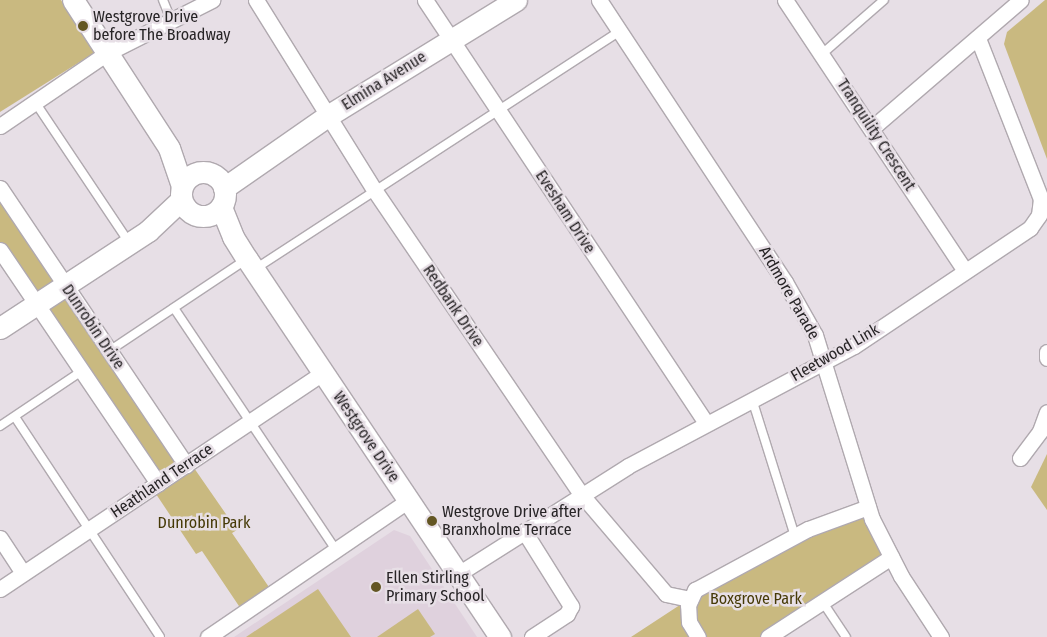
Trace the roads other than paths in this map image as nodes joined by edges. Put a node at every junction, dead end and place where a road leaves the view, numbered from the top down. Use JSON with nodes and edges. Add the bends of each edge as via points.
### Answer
{"nodes":[{"id":1,"x":73,"y":0,"type":"edge"},
{"id":2,"x":163,"y":0,"type":"edge"},
{"id":3,"x":212,"y":0,"type":"edge"},
{"id":4,"x":256,"y":0,"type":"edge"},
{"id":5,"x":425,"y":0,"type":"edge"},
{"id":6,"x":516,"y":0,"type":"edge"},
{"id":7,"x":599,"y":0,"type":"edge"},
{"id":8,"x":785,"y":0,"type":"edge"},
{"id":9,"x":884,"y":0,"type":"edge"},
{"id":10,"x":1021,"y":0,"type":"edge"},
{"id":11,"x":171,"y":20,"type":"junction"},
{"id":12,"x":620,"y":31,"type":"junction"},
{"id":13,"x":978,"y":38,"type":"junction"},
{"id":14,"x":451,"y":40,"type":"junction"},
{"id":15,"x":107,"y":53,"type":"junction"},
{"id":16,"x":822,"y":54,"type":"junction"},
{"id":17,"x":36,"y":102,"type":"junction"},
{"id":18,"x":498,"y":110,"type":"junction"},
{"id":19,"x":326,"y":117,"type":"junction"},
{"id":20,"x":0,"y":126,"type":"edge"},
{"id":21,"x":872,"y":128,"type":"junction"},
{"id":22,"x":0,"y":188,"type":"edge"},
{"id":23,"x":375,"y":192,"type":"junction"},
{"id":24,"x":203,"y":195,"type":"junction"},
{"id":25,"x":1043,"y":219,"type":"edge"},
{"id":26,"x":129,"y":242,"type":"junction"},
{"id":27,"x":0,"y":250,"type":"edge"},
{"id":28,"x":251,"y":265,"type":"junction"},
{"id":29,"x":965,"y":271,"type":"junction"},
{"id":30,"x":65,"y":285,"type":"junction"},
{"id":31,"x":37,"y":304,"type":"junction"},
{"id":32,"x":174,"y":308,"type":"junction"},
{"id":33,"x":0,"y":328,"type":"edge"},
{"id":34,"x":109,"y":351,"type":"junction"},
{"id":35,"x":1047,"y":352,"type":"edge"},
{"id":36,"x":1047,"y":358,"type":"edge"},
{"id":37,"x":825,"y":360,"type":"junction"},
{"id":38,"x":82,"y":371,"type":"junction"},
{"id":39,"x":323,"y":373,"type":"junction"},
{"id":40,"x":752,"y":399,"type":"junction"},
{"id":41,"x":1047,"y":412,"type":"edge"},
{"id":42,"x":15,"y":416,"type":"junction"},
{"id":43,"x":251,"y":420,"type":"junction"},
{"id":44,"x":706,"y":423,"type":"junction"},
{"id":45,"x":0,"y":426,"type":"edge"},
{"id":46,"x":1020,"y":458,"type":"dead end"},
{"id":47,"x":186,"y":465,"type":"junction"},
{"id":48,"x":158,"y":483,"type":"junction"},
{"id":49,"x":581,"y":494,"type":"junction"},
{"id":50,"x":409,"y":500,"type":"junction"},
{"id":51,"x":868,"y":507,"type":"junction"},
{"id":52,"x":89,"y":530,"type":"junction"},
{"id":53,"x":524,"y":531,"type":"junction"},
{"id":54,"x":795,"y":536,"type":"junction"},
{"id":55,"x":0,"y":538,"type":"edge"},
{"id":56,"x":336,"y":550,"type":"junction"},
{"id":57,"x":891,"y":557,"type":"junction"},
{"id":58,"x":23,"y":574,"type":"junction"},
{"id":59,"x":458,"y":574,"type":"junction"},
{"id":60,"x":0,"y":589,"type":"edge"},
{"id":61,"x":690,"y":599,"type":"junction"},
{"id":62,"x":822,"y":601,"type":"junction"},
{"id":63,"x":160,"y":637,"type":"edge"},
{"id":64,"x":208,"y":637,"type":"edge"},
{"id":65,"x":500,"y":637,"type":"edge"},
{"id":66,"x":532,"y":637,"type":"edge"},
{"id":67,"x":698,"y":637,"type":"edge"},
{"id":68,"x":768,"y":637,"type":"edge"},
{"id":69,"x":846,"y":637,"type":"edge"},
{"id":70,"x":941,"y":637,"type":"edge"}],
"edges":[{"from":1,"to":15,"type":"street","name":"Westgrove Drive"},
{"from":2,"to":11,"type":"lane"},
{"from":3,"to":11,"type":"street"},
{"from":4,"to":19,"type":"street","name":"Redbank Drive"},
{"from":5,"to":14,"type":"street","name":"Evesham Drive"},
{"from":6,"to":14,"type":"street","name":"Elmina Avenue"},
{"from":7,"to":12,"type":"street","name":"Ardmore Parade"},
{"from":8,"to":16,"type":"street","name":"Tranquility Crescent"},
{"from":9,"to":16,"type":"lane"},
{"from":10,"to":13,"type":"street"},
{"from":11,"to":15,"type":"street"},
{"from":12,"to":18,"type":"lane"},
{"from":12,"to":37,"type":"street","name":"Ardmore Parade","via":[[785,282],[815,334]]},
{"from":13,"to":21,"type":"street"},
{"from":13,"to":25,"type":"street","name":"Fleetwood Link","via":[[1041,199]]},
{"from":14,"to":18,"type":"street","name":"Evesham Drive"},
{"from":14,"to":19,"type":"street","name":"Elmina Avenue"},
{"from":15,"to":17,"type":"street"},
{"from":15,"to":24,"type":"street","name":"Westgrove Drive"},
{"from":16,"to":21,"type":"street","name":"Tranquility Crescent"},
{"from":17,"to":20,"type":"street"},
{"from":17,"to":26,"type":"lane"},
{"from":18,"to":23,"type":"lane"},
{"from":18,"to":44,"type":"street","name":"Evesham Drive"},
{"from":19,"to":23,"type":"street","name":"Redbank Drive"},
{"from":19,"to":24,"type":"street","name":"Elmina Avenue"},
{"from":21,"to":29,"type":"street","name":"Tranquility Crescent"},
{"from":22,"to":30,"type":"street","name":"Dunrobin Drive"},
{"from":23,"to":28,"type":"lane"},
{"from":23,"to":49,"type":"street","name":"Redbank Drive"},
{"from":24,"to":26,"type":"street","name":"Elmina Avenue"},
{"from":24,"to":28,"type":"street","name":"Westgrove Drive"},
{"from":25,"to":29,"type":"street","name":"Fleetwood Link"},
{"from":26,"to":30,"type":"street","name":"Elmina Avenue"},
{"from":27,"to":31,"type":"street"},
{"from":28,"to":32,"type":"lane"},
{"from":28,"to":39,"type":"street","name":"Westgrove Drive"},
{"from":29,"to":37,"type":"street","name":"Fleetwood Link","via":[[854,346]]},
{"from":30,"to":31,"type":"street","name":"Elmina Avenue"},
{"from":30,"to":34,"type":"street","name":"Dunrobin Drive"},
{"from":31,"to":33,"type":"street","name":"Elmina Avenue"},
{"from":31,"to":38,"type":"street"},
{"from":32,"to":34,"type":"lane"},
{"from":32,"to":43,"type":"lane"},
{"from":34,"to":47,"type":"street","name":"Dunrobin Drive"},
{"from":35,"to":36,"type":"street"},
{"from":37,"to":40,"type":"street","name":"Fleetwood Link"},
{"from":37,"to":51,"type":"street","name":"Ardmore Parade"},
{"from":38,"to":42,"type":"lane"},
{"from":38,"to":48,"type":"street"},
{"from":39,"to":43,"type":"street","name":"Heathland Terrace"},
{"from":39,"to":50,"type":"street","name":"Westgrove Drive"},
{"from":40,"to":44,"type":"street","name":"Fleetwood Link"},
{"from":40,"to":54,"type":"lane"},
{"from":41,"to":46,"type":"street","via":[[1040,431]]},
{"from":42,"to":45,"type":"lane"},
{"from":42,"to":52,"type":"lane"},
{"from":43,"to":47,"type":"street","name":"Heathland Terrace"},
{"from":43,"to":56,"type":"lane"},
{"from":44,"to":49,"type":"street","name":"Fleetwood Link"},
{"from":47,"to":48,"type":"street","name":"Heathland Terrace"},
{"from":48,"to":52,"type":"street","name":"Heathland Terrace"},
{"from":49,"to":53,"type":"street","name":"Fleetwood Link"},
{"from":49,"to":61,"type":"street","name":"Redbank Drive","via":[[666,594]]},
{"from":50,"to":56,"type":"street"},
{"from":50,"to":59,"type":"street","name":"Westgrove Drive"},
{"from":51,"to":54,"type":"street"},
{"from":51,"to":57,"type":"street","name":"Ardmore Parade"},
{"from":52,"to":58,"type":"street","name":"Heathland Terrace"},
{"from":52,"to":63,"type":"lane"},
{"from":53,"to":59,"type":"street","name":"Fleetwood Link"},
{"from":53,"to":66,"type":"street","via":[[566,593],[571,606],[567,614]]},
{"from":54,"to":61,"type":"street","via":[[709,581]]},
{"from":55,"to":58,"type":"street"},
{"from":56,"to":64,"type":"street"},
{"from":57,"to":62,"type":"street"},
{"from":57,"to":70,"type":"street","name":"Ardmore Parade"},
{"from":58,"to":60,"type":"street","name":"Heathland Terrace"},
{"from":59,"to":65,"type":"street","name":"Westgrove Drive"},
{"from":61,"to":67,"type":"street","via":[[689,622]]},
{"from":62,"to":68,"type":"street"},
{"from":62,"to":69,"type":"lane"}]}
